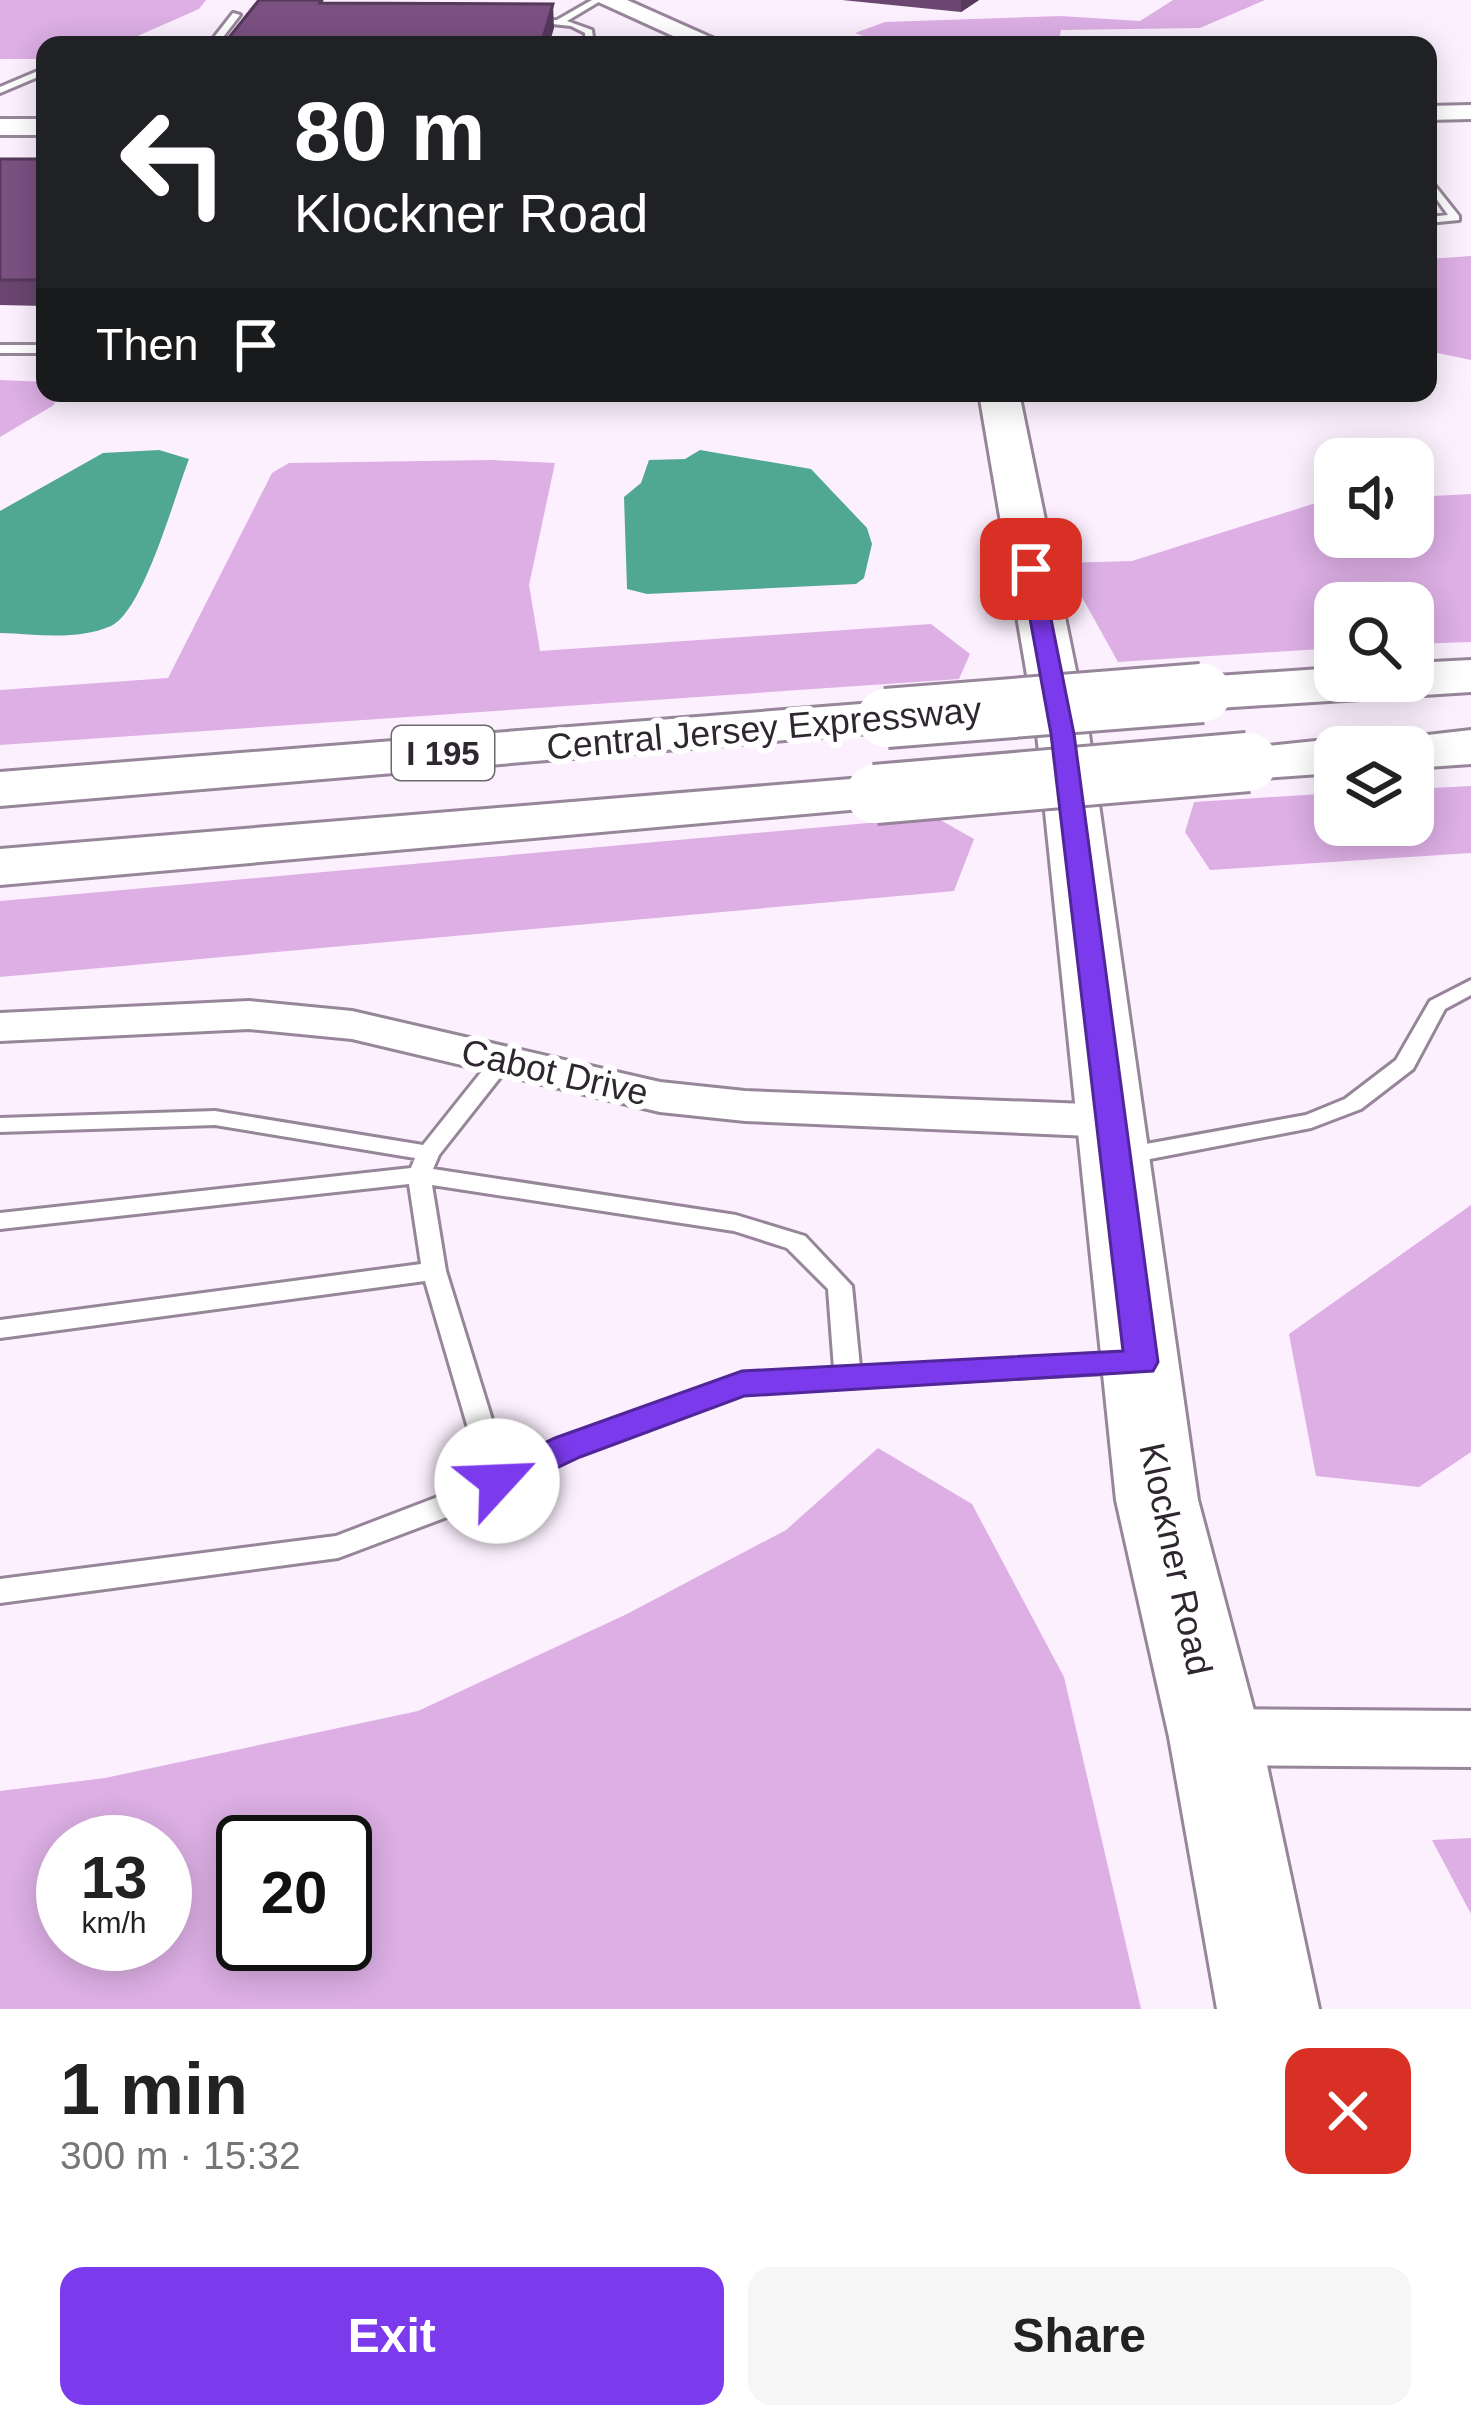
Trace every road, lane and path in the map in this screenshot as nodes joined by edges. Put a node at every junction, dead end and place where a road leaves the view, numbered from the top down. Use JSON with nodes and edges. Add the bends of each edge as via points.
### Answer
{"nodes":[{"id":1,"x":602,"y":0,"type":"edge"},
{"id":2,"x":236,"y":15,"type":"dead end"},
{"id":3,"x":503,"y":21,"type":"edge"},
{"id":4,"x":561,"y":21,"type":"junction"},
{"id":5,"x":219,"y":36,"type":"edge"},
{"id":6,"x":590,"y":36,"type":"edge"},
{"id":7,"x":692,"y":36,"type":"edge"},
{"id":8,"x":36,"y":75,"type":"edge"},
{"id":9,"x":0,"y":90,"type":"edge"},
{"id":10,"x":1437,"y":113,"type":"edge"},
{"id":11,"x":1467,"y":115,"type":"edge"},
{"id":12,"x":0,"y":127,"type":"edge"},
{"id":13,"x":36,"y":127,"type":"edge"},
{"id":14,"x":1437,"y":193,"type":"edge"},
{"id":15,"x":1437,"y":219,"type":"edge"},
{"id":16,"x":0,"y":349,"type":"edge"},
{"id":17,"x":36,"y":349,"type":"edge"},
{"id":18,"x":1001,"y":402,"type":"edge"},
{"id":19,"x":1471,"y":676,"type":"edge"},
{"id":20,"x":1434,"y":679,"type":"edge"},
{"id":21,"x":1314,"y":686,"type":"edge"},
{"id":22,"x":1471,"y":747,"type":"edge"},
{"id":23,"x":1434,"y":750,"type":"edge"},
{"id":24,"x":1314,"y":757,"type":"edge"},
{"id":25,"x":0,"y":789,"type":"edge"},
{"id":26,"x":0,"y":867,"type":"edge"},
{"id":27,"x":1471,"y":986,"type":"edge"},
{"id":28,"x":0,"y":1027,"type":"edge"},
{"id":29,"x":502,"y":1060,"type":"junction"},
{"id":30,"x":0,"y":1125,"type":"edge"},
{"id":31,"x":1115,"y":1139,"type":"junction"},
{"id":32,"x":424,"y":1164,"type":"junction"},
{"id":33,"x":0,"y":1221,"type":"edge"},
{"id":34,"x":434,"y":1271,"type":"junction"},
{"id":35,"x":0,"y":1329,"type":"edge"},
{"id":36,"x":1141,"y":1362,"type":"junction"},
{"id":37,"x":848,"y":1378,"type":"junction"},
{"id":38,"x":497,"y":1481,"type":"junction"},
{"id":39,"x":0,"y":1591,"type":"edge"},
{"id":40,"x":1215,"y":1737,"type":"junction"},
{"id":41,"x":1471,"y":1739,"type":"edge"},
{"id":42,"x":1268,"y":2009,"type":"edge"}],
"edges":[{"from":1,"to":4,"type":"lane"},
{"from":1,"to":7,"type":"main road"},
{"from":2,"to":5,"type":"lane"},
{"from":3,"to":4,"type":"lane"},
{"from":4,"to":6,"type":"lane"},
{"from":8,"to":9,"type":"lane"},
{"from":10,"to":11,"type":"street"},
{"from":12,"to":13,"type":"street"},
{"from":14,"to":15,"type":"lane","via":[[1455,218]]},
{"from":16,"to":17,"type":"lane"},
{"from":18,"to":31,"type":"main road","name":"Klockner Road","via":[[1063,734]]},
{"from":19,"to":20,"type":"highway"},
{"from":21,"to":25,"type":"highway","name":"Central Jersey Expressway","number":"I 195","bridge":true},
{"from":22,"to":23,"type":"highway"},
{"from":24,"to":26,"type":"highway","name":"Central Jersey Expressway","number":"I 195","bridge":true},
{"from":27,"to":31,"type":"lane","via":[[1437,1005],[1405,1064],[1353,1104],[1311,1121]]},
{"from":28,"to":29,"type":"street","name":"Cabot Drive","via":[[249,1016],[352,1025]]},
{"from":29,"to":31,"type":"street","name":"Cabot Drive","via":[[660,1096]]},
{"from":29,"to":32,"type":"lane"},
{"from":30,"to":32,"type":"lane","via":[[215,1118]]},
{"from":31,"to":36,"type":"main road","name":"Klockner Road"},
{"from":32,"to":33,"type":"lane"},
{"from":32,"to":34,"type":"lane"},
{"from":32,"to":37,"type":"lane","via":[[736,1223],[796,1242],[840,1286]]},
{"from":34,"to":35,"type":"lane"},
{"from":34,"to":38,"type":"lane"},
{"from":36,"to":37,"type":"lane"},
{"from":36,"to":40,"type":"main road","name":"Klockner Road","via":[[1157,1500]]},
{"from":37,"to":38,"type":"lane","via":[[742,1383]]},
{"from":38,"to":39,"type":"lane","via":[[338,1546]]},
{"from":40,"to":41,"type":"street"},
{"from":40,"to":42,"type":"main road","name":"Klockner Road"}]}
